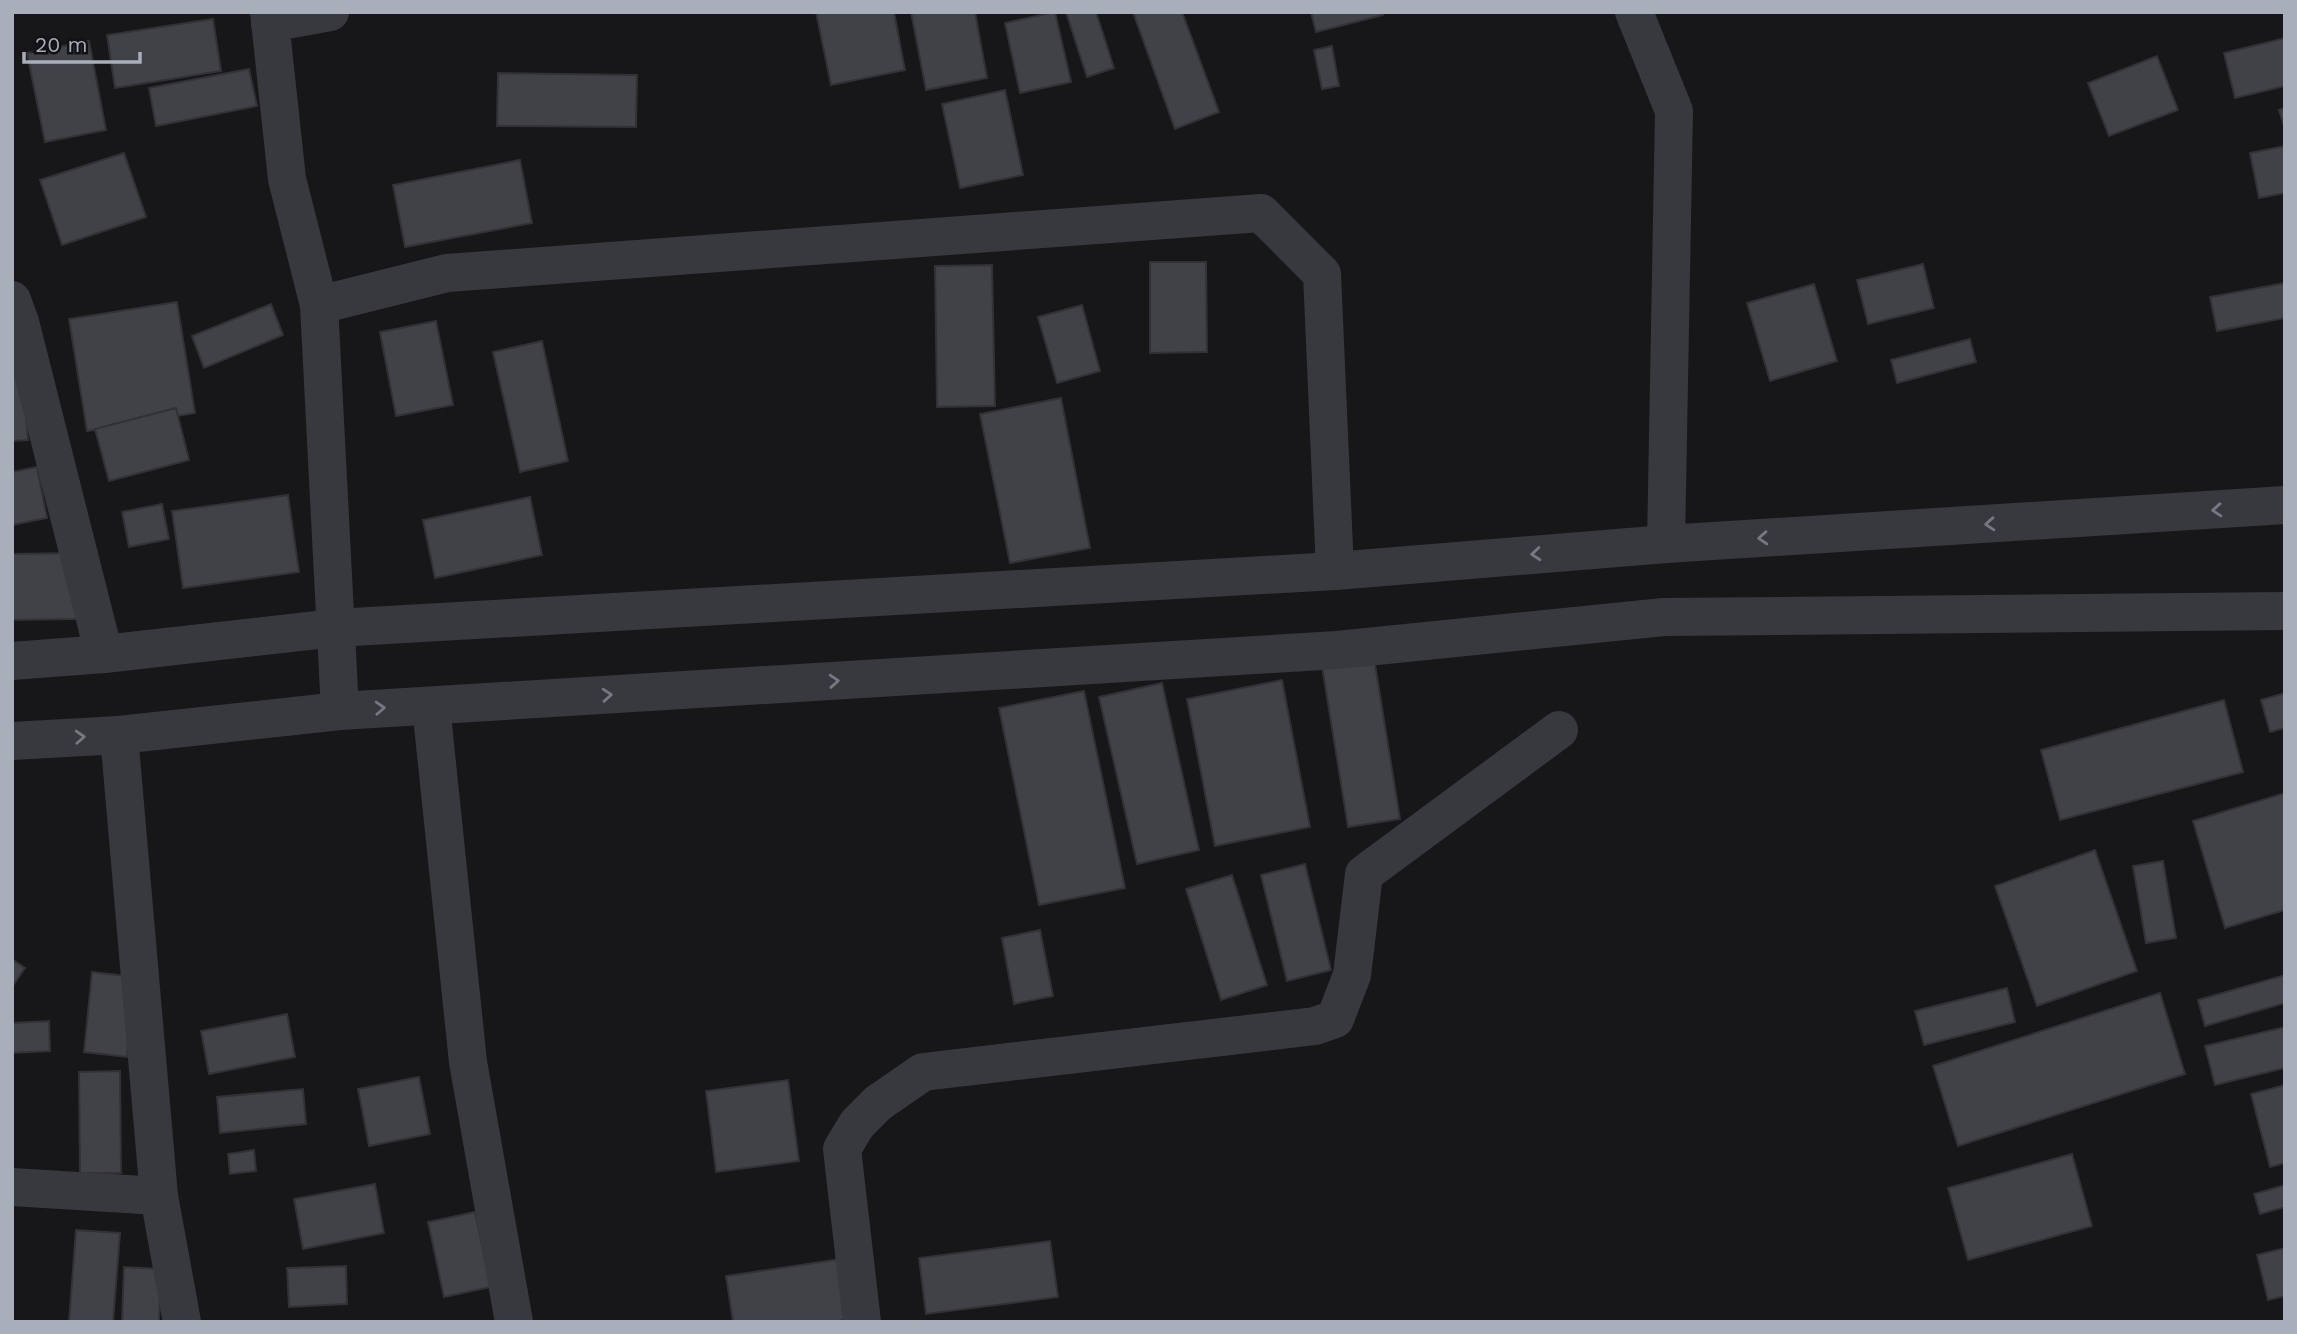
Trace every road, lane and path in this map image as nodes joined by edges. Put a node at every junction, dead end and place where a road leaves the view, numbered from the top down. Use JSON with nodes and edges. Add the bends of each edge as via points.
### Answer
{"nodes":[{"id":1,"x":330,"y":12,"type":"edge"},
{"id":2,"x":1634,"y":12,"type":"edge"},
{"id":3,"x":270,"y":17,"type":"edge"},
{"id":4,"x":318,"y":304,"type":"junction"},
{"id":5,"x":15,"y":315,"type":"edge"},
{"id":6,"x":2285,"y":505,"type":"edge"},
{"id":7,"x":1666,"y":544,"type":"junction"},
{"id":8,"x":1335,"y":571,"type":"junction"},
{"id":9,"x":2285,"y":611,"type":"edge"},
{"id":10,"x":335,"y":628,"type":"junction"},
{"id":11,"x":104,"y":654,"type":"junction"},
{"id":12,"x":12,"y":661,"type":"edge"},
{"id":13,"x":431,"y":705,"type":"junction"},
{"id":14,"x":340,"y":711,"type":"junction"},
{"id":15,"x":1559,"y":730,"type":"dead end"},
{"id":16,"x":119,"y":735,"type":"junction"},
{"id":17,"x":12,"y":741,"type":"edge"},
{"id":18,"x":12,"y":1187,"type":"edge"},
{"id":19,"x":159,"y":1196,"type":"junction"},
{"id":20,"x":182,"y":1322,"type":"edge"},
{"id":21,"x":514,"y":1322,"type":"edge"},
{"id":22,"x":862,"y":1322,"type":"edge"}],
"edges":[{"from":1,"to":3,"type":"street"},
{"from":2,"to":7,"type":"street","via":[[1674,111]]},
{"from":3,"to":4,"type":"street","via":[[287,178]]},
{"from":4,"to":8,"type":"street","via":[[447,273],[1261,213],[1322,274]]},
{"from":4,"to":10,"type":"street"},
{"from":5,"to":11,"type":"street"},
{"from":6,"to":7,"type":"street","one_way":true},
{"from":7,"to":8,"type":"street","one_way":true},
{"from":8,"to":10,"type":"street"},
{"from":13,"to":9,"type":"street","one_way":true,"via":[[1337,649],[1664,617]]},
{"from":10,"to":11,"type":"street"},
{"from":10,"to":14,"type":"street"},
{"from":11,"to":12,"type":"street"},
{"from":14,"to":13,"type":"street","one_way":true},
{"from":13,"to":21,"type":"street","via":[[468,1062]]},
{"from":14,"to":16,"type":"street"},
{"from":15,"to":22,"type":"street","via":[[1364,874],[1352,975],[1335,1019],[1315,1026],[923,1072],[878,1103],[857,1124],[842,1149]]},
{"from":17,"to":16,"type":"street","one_way":true},
{"from":16,"to":19,"type":"street"},
{"from":18,"to":19,"type":"street"},
{"from":19,"to":20,"type":"street"}]}
